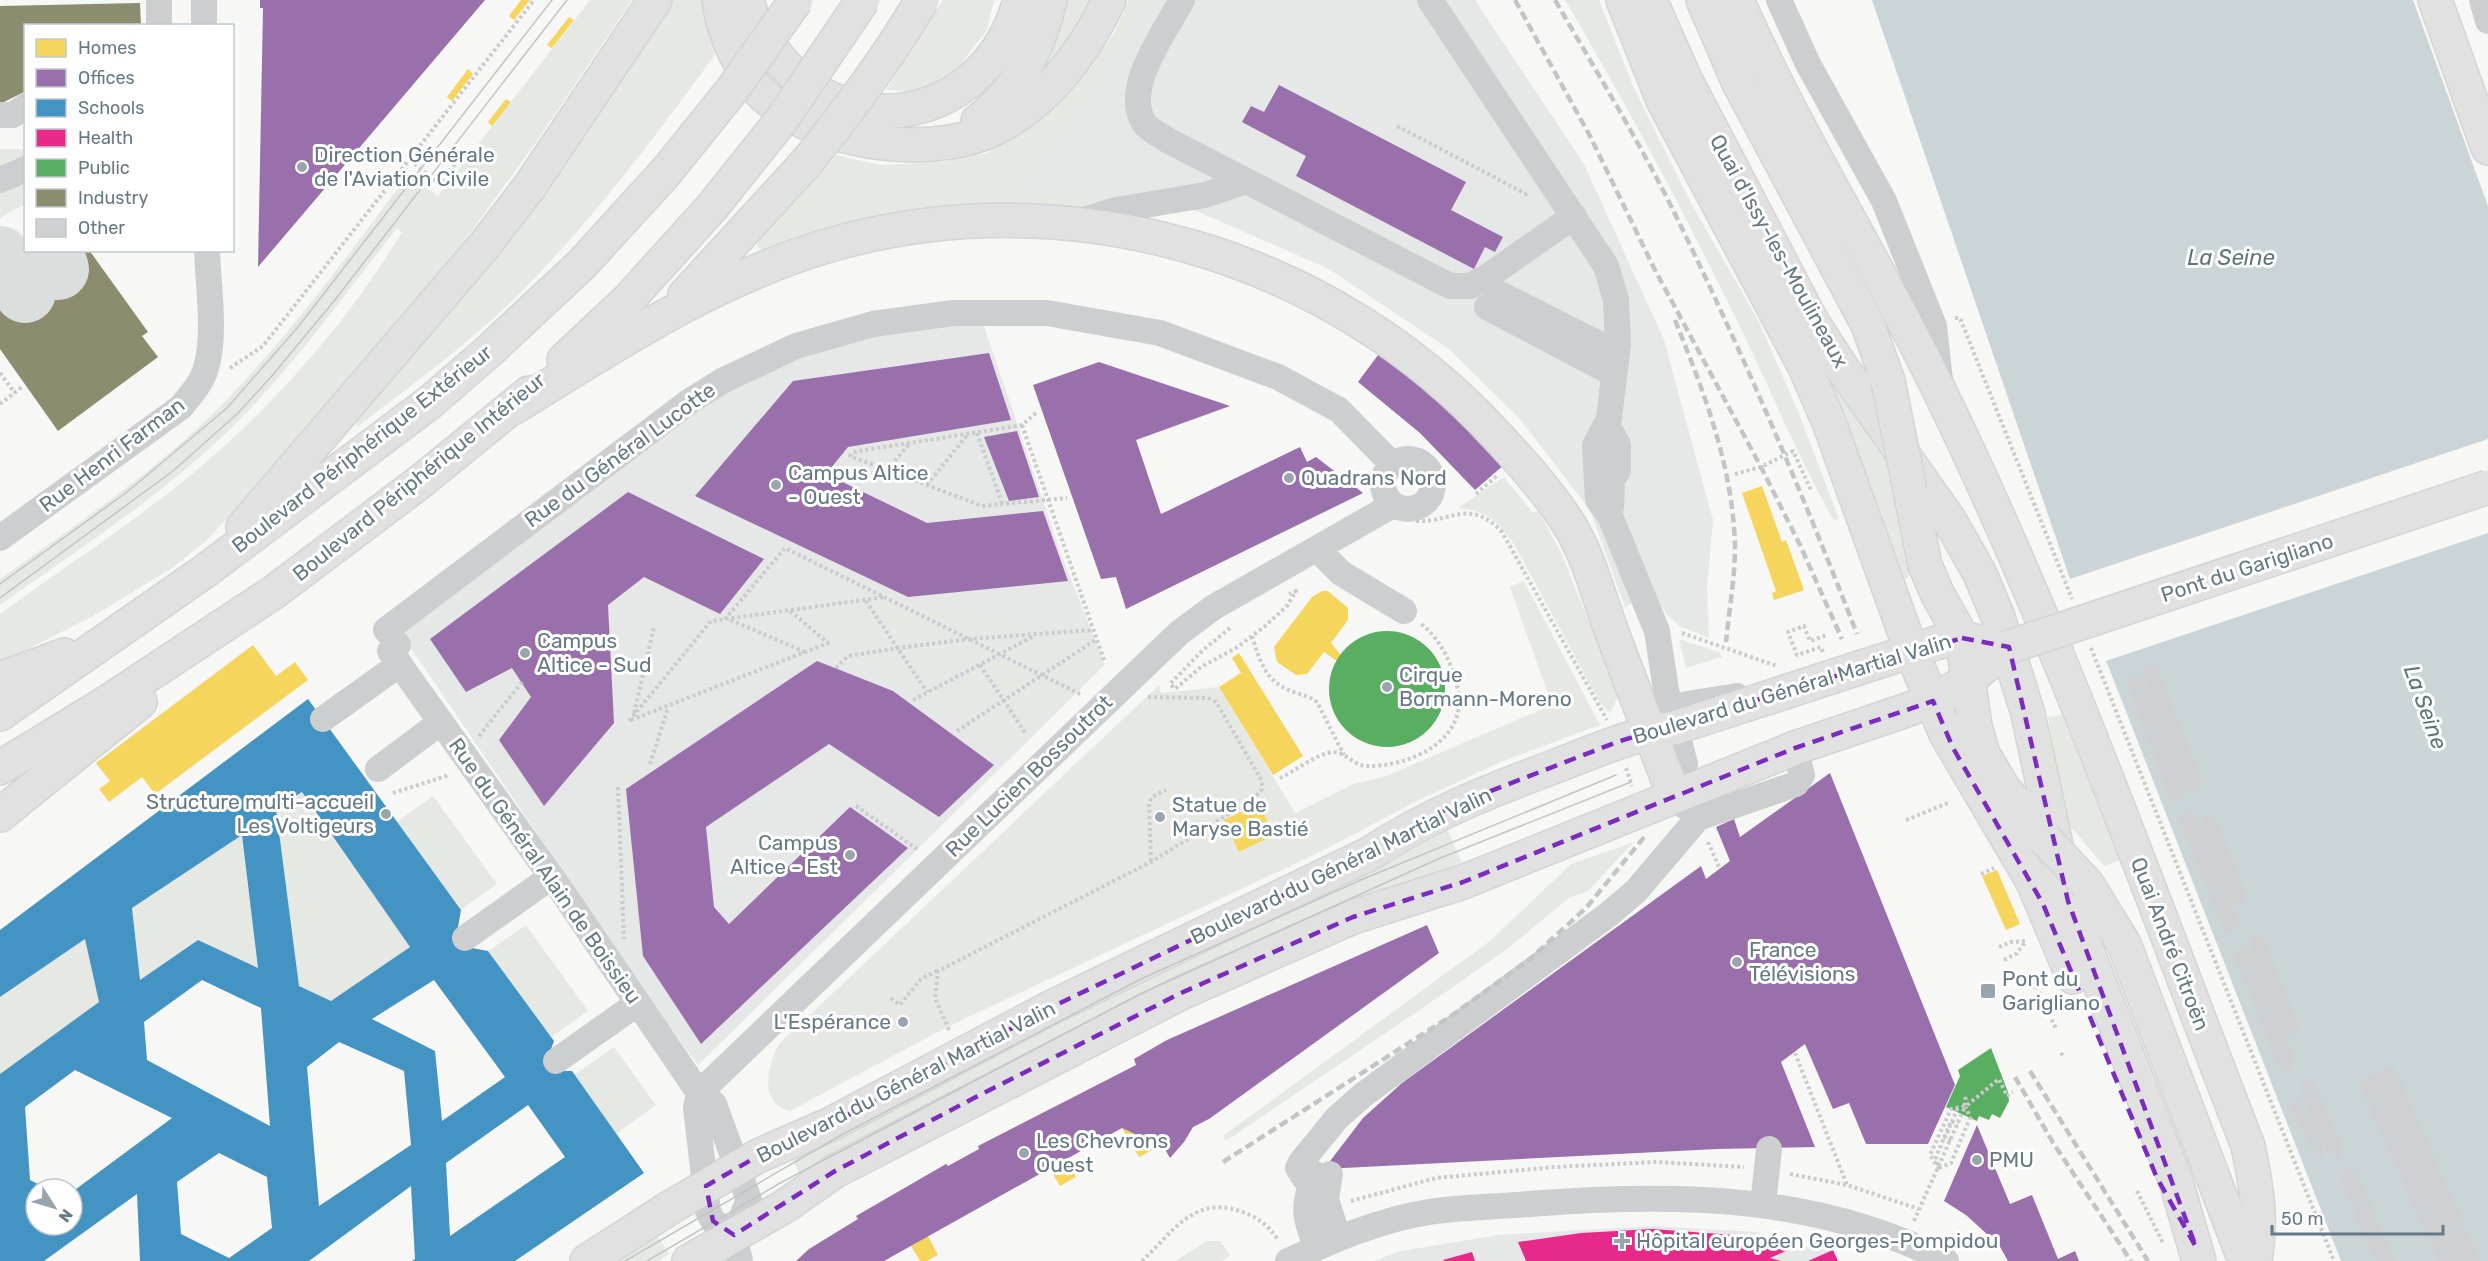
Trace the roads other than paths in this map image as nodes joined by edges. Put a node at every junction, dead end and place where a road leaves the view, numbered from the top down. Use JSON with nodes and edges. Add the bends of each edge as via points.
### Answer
{"nodes":[{"id":1,"x":159,"y":0,"type":"edge"},
{"id":2,"x":204,"y":0,"type":"edge"},
{"id":3,"x":655,"y":0,"type":"edge"},
{"id":4,"x":719,"y":0,"type":"edge"},
{"id":5,"x":748,"y":0,"type":"edge"},
{"id":6,"x":796,"y":0,"type":"edge"},
{"id":7,"x":862,"y":0,"type":"edge"},
{"id":8,"x":922,"y":0,"type":"edge"},
{"id":9,"x":1020,"y":0,"type":"edge"},
{"id":10,"x":1050,"y":0,"type":"edge"},
{"id":11,"x":1109,"y":0,"type":"edge"},
{"id":12,"x":1182,"y":0,"type":"edge"},
{"id":13,"x":1430,"y":0,"type":"edge"},
{"id":14,"x":1623,"y":0,"type":"edge"},
{"id":15,"x":1650,"y":0,"type":"edge"},
{"id":16,"x":1703,"y":0,"type":"edge"},
{"id":17,"x":1737,"y":0,"type":"edge"},
{"id":18,"x":1779,"y":0,"type":"edge"},
{"id":19,"x":2435,"y":0,"type":"edge"},
{"id":20,"x":2482,"y":0,"type":"edge"},
{"id":21,"x":2488,"y":21,"type":"edge"},
{"id":22,"x":159,"y":24,"type":"edge"},
{"id":23,"x":204,"y":24,"type":"edge"},
{"id":24,"x":24,"y":107,"type":"edge"},
{"id":25,"x":0,"y":116,"type":"edge"},
{"id":26,"x":952,"y":140,"type":"junction"},
{"id":27,"x":2488,"y":148,"type":"edge"},
{"id":28,"x":24,"y":170,"type":"edge"},
{"id":29,"x":0,"y":180,"type":"edge"},
{"id":30,"x":1246,"y":181,"type":"junction"},
{"id":31,"x":1574,"y":216,"type":"junction"},
{"id":32,"x":1075,"y":223,"type":"junction"},
{"id":33,"x":207,"y":252,"type":"edge"},
{"id":34,"x":1491,"y":299,"type":"dead end"},
{"id":35,"x":669,"y":312,"type":"junction"},
{"id":36,"x":1616,"y":364,"type":"junction"},
{"id":37,"x":1941,"y":393,"type":"junction"},
{"id":38,"x":513,"y":408,"type":"junction"},
{"id":39,"x":1606,"y":425,"type":"junction"},
{"id":40,"x":1393,"y":465,"type":"junction"},
{"id":41,"x":2488,"y":487,"type":"edge"},
{"id":42,"x":1393,"y":505,"type":"junction"},
{"id":43,"x":1610,"y":516,"type":"junction"},
{"id":44,"x":0,"y":538,"type":"edge"},
{"id":45,"x":1318,"y":550,"type":"junction"},
{"id":46,"x":205,"y":571,"type":"junction"},
{"id":47,"x":274,"y":592,"type":"junction"},
{"id":48,"x":1404,"y":611,"type":"road end"},
{"id":49,"x":113,"y":637,"type":"junction"},
{"id":50,"x":1962,"y":638,"type":"junction"},
{"id":51,"x":2008,"y":649,"type":"junction"},
{"id":52,"x":1911,"y":650,"type":"junction"},
{"id":53,"x":396,"y":653,"type":"junction"},
{"id":54,"x":1661,"y":658,"type":"junction"},
{"id":55,"x":1626,"y":669,"type":"junction"},
{"id":56,"x":0,"y":679,"type":"edge"},
{"id":57,"x":1970,"y":679,"type":"junction"},
{"id":58,"x":1933,"y":701,"type":"junction"},
{"id":59,"x":0,"y":714,"type":"edge"},
{"id":60,"x":323,"y":719,"type":"dead end"},
{"id":61,"x":441,"y":722,"type":"junction"},
{"id":62,"x":1664,"y":722,"type":"junction"},
{"id":63,"x":1794,"y":748,"type":"junction"},
{"id":64,"x":0,"y":768,"type":"edge"},
{"id":65,"x":378,"y":769,"type":"dead end"},
{"id":66,"x":1674,"y":796,"type":"junction"},
{"id":67,"x":0,"y":815,"type":"edge"},
{"id":68,"x":1698,"y":818,"type":"junction"},
{"id":69,"x":551,"y":877,"type":"junction"},
{"id":70,"x":465,"y":938,"type":"dead end"},
{"id":71,"x":638,"y":1003,"type":"junction"},
{"id":72,"x":556,"y":1061,"type":"dead end"},
{"id":73,"x":699,"y":1093,"type":"junction"},
{"id":74,"x":1769,"y":1149,"type":"dead end"},
{"id":75,"x":735,"y":1161,"type":"junction"},
{"id":76,"x":705,"y":1177,"type":"junction"},
{"id":77,"x":1763,"y":1205,"type":"junction"},
{"id":78,"x":737,"y":1248,"type":"edge"},
{"id":79,"x":1308,"y":1253,"type":"edge"},
{"id":80,"x":2198,"y":1254,"type":"edge"},
{"id":81,"x":587,"y":1261,"type":"edge"},
{"id":82,"x":688,"y":1261,"type":"edge"},
{"id":83,"x":1946,"y":1261,"type":"edge"},
{"id":84,"x":2245,"y":1261,"type":"edge"},
{"id":85,"x":2255,"y":1261,"type":"edge"}],
"edges":[{"from":1,"to":22,"type":"street"},
{"from":2,"to":23,"type":"street"},
{"from":3,"to":46,"type":"main road","via":[[530,186],[484,246]]},
{"from":4,"to":26,"type":"main road","via":[[726,33],[748,75],[768,100],[826,131],[867,142],[907,145]]},
{"from":5,"to":9,"type":"main road","via":[[758,32],[790,71],[840,102],[884,112],[921,107],[970,83],[1007,37]]},
{"from":6,"to":46,"type":"main road","name":"Boulevard Périphérique Extérieur","bridge":true,"via":[[732,90],[666,172],[582,264],[489,351],[361,456]]},
{"from":7,"to":38,"type":"main road","name":"Boulevard Périphérique Intérieur","bridge":true,"via":[[780,122],[712,207],[628,300]]},
{"from":8,"to":35,"type":"main road","bridge":true,"via":[[846,115],[745,233]]},
{"from":10,"to":26,"type":"main road","via":[[1040,38],[1022,73],[992,111]]},
{"from":11,"to":26,"type":"main road","via":[[1077,54],[1039,97],[988,131]]},
{"from":12,"to":30,"type":"street","via":[[1139,80],[1138,107],[1145,125]]},
{"from":13,"to":31,"type":"street"},
{"from":14,"to":52,"type":"main road","via":[[1663,100],[1805,367],[1830,425]]},
{"from":15,"to":51,"type":"main road","name":"Quai d'Issy-les-Moulineaux","via":[[1685,79],[1811,320],[1950,521],[1980,574]]},
{"from":16,"to":50,"type":"main road","bridge":true,"via":[[1739,83],[1868,325],[1888,381],[1925,565]]},
{"from":17,"to":37,"type":"main road","via":[[1769,73],[1871,256]]},
{"from":18,"to":37,"type":"street","via":[[1808,64],[1884,201],[1934,326]]},
{"from":19,"to":27,"type":"main road"},
{"from":20,"to":21,"type":"street"},
{"from":24,"to":25,"type":"street","via":[[13,115]]},
{"from":28,"to":29,"type":"street"},
{"from":30,"to":31,"type":"street","via":[[1450,286],[1470,286],[1487,277]]},
{"from":30,"to":32,"type":"street","via":[[1205,195],[1116,210]]},
{"from":31,"to":36,"type":"street","via":[[1606,266],[1616,300]]},
{"from":32,"to":35,"type":"main road","via":[[1006,219],[904,230],[838,243],[748,273]]},
{"from":32,"to":55,"type":"main road","via":[[1125,230],[1210,251],[1281,278],[1344,310],[1444,381],[1514,454],[1572,530],[1586,557]]},
{"from":33,"to":44,"type":"street","name":"Rue Henri Farman","via":[[210,340],[206,369],[195,391],[181,408]]},
{"from":34,"to":36,"type":"street"},
{"from":35,"to":38,"type":"main road"},
{"from":36,"to":39,"type":"street"},
{"from":37,"to":85,"type":"main road","name":"Quai André Citroën","via":[[2049,634],[2248,1146],[2260,1228]]},
{"from":38,"to":47,"type":"main road","name":"Boulevard Périphérique Intérieur"},
{"from":39,"to":43,"type":"street","via":[[1618,444]]},
{"from":39,"to":43,"type":"street","via":[[1595,445],[1599,500]]},
{"from":40,"to":42,"type":"street","via":[[1383,484]]},
{"from":40,"to":42,"type":"street","via":[[1404,460],[1422,463],[1429,470],[1433,486],[1426,502],[1419,507],[1401,509]]},
{"from":40,"to":53,"type":"street","name":"Rue du Général Lucotte","via":[[1340,410],[1278,377],[1160,333],[1047,314],[953,313],[873,324],[796,346],[722,381],[674,411],[386,630]]},
{"from":41,"to":51,"type":"main road","name":"Pont du Garigliano","bridge":true},
{"from":42,"to":45,"type":"street","name":"Rue Lucien Bossoutrot"},
{"from":43,"to":54,"type":"street","via":[[1657,631]]},
{"from":45,"to":48,"type":"street","via":[[1341,573]]},
{"from":45,"to":73,"type":"street","name":"Rue Lucien Bossoutrot","via":[[1214,607],[1179,633]]},
{"from":46,"to":49,"type":"main road","name":"Boulevard Périphérique Extérieur"},
{"from":47,"to":64,"type":"main road","name":"Boulevard Périphérique Intérieur"},
{"from":47,"to":67,"type":"main road"},
{"from":49,"to":56,"type":"main road"},
{"from":49,"to":59,"type":"main road","name":"Boulevard Périphérique Extérieur"},
{"from":50,"to":51,"type":"main road","name":"Boulevard du Général Martial Valin"},
{"from":50,"to":52,"type":"main road","name":"Boulevard du Général Martial Valin"},
{"from":50,"to":57,"type":"main road"},
{"from":51,"to":57,"type":"main road","name":"Boulevard du Général Martial Valin"},
{"from":51,"to":80,"type":"main road","via":[[2028,714],[2068,901],[2176,1182]]},
{"from":52,"to":58,"type":"main road"},
{"from":52,"to":62,"type":"main road","name":"Boulevard du Général Martial Valin","via":[[1790,676]]},
{"from":53,"to":60,"type":"street"},
{"from":53,"to":61,"type":"street","name":"Rue du Général Alain de Boissieu"},
{"from":54,"to":55,"type":"street"},
{"from":54,"to":62,"type":"street"},
{"from":55,"to":62,"type":"main road"},
{"from":57,"to":58,"type":"main road","name":"Boulevard du Général Martial Valin"},
{"from":57,"to":84,"type":"main road","bridge":true,"via":[[1975,726],[1983,753],[2002,786],[2087,884],[2124,944]]},
{"from":58,"to":63,"type":"main road","name":"Boulevard du Général Martial Valin"},
{"from":58,"to":80,"type":"main road","via":[[1953,748],[2043,904],[2157,1178]]},
{"from":61,"to":65,"type":"street"},
{"from":61,"to":69,"type":"street","name":"Rue du Général Alain de Boissieu"},
{"from":62,"to":66,"type":"main road"},
{"from":62,"to":75,"type":"main road","name":"Boulevard du Général Martial Valin","via":[[1452,806],[1410,827],[1370,854],[1052,1007],[831,1124]]},
{"from":63,"to":66,"type":"main road","name":"Boulevard du Général Martial Valin"},
{"from":63,"to":68,"type":"street","via":[[1802,775],[1796,784]]},
{"from":66,"to":68,"type":"street"},
{"from":66,"to":78,"type":"main road","name":"Boulevard du Général Martial Valin","via":[[1463,882],[1353,916],[1181,993],[835,1171],[785,1206]]},
{"from":68,"to":79,"type":"street","via":[[1636,891],[1609,914],[1337,1118],[1298,1168],[1318,1178],[1305,1198]]},
{"from":69,"to":70,"type":"street"},
{"from":69,"to":71,"type":"street","name":"Rue du Général Alain de Boissieu"},
{"from":71,"to":72,"type":"street"},
{"from":71,"to":73,"type":"street","name":"Rue du Général Alain de Boissieu"},
{"from":73,"to":75,"type":"street","name":"Rue du Général Alain de Boissieu","via":[[714,1104]]},
{"from":73,"to":76,"type":"street","via":[[696,1108]]},
{"from":74,"to":77,"type":"street"},
{"from":75,"to":76,"type":"main road","name":"Boulevard du Général Martial Valin"},
{"from":75,"to":78,"type":"street","name":"Boulevard du Général Martial Valin","via":[[749,1200]]},
{"from":76,"to":78,"type":"street","via":[[708,1211]]},
{"from":76,"to":81,"type":"main road","name":"Boulevard du Général Martial Valin"},
{"from":77,"to":79,"type":"street","via":[[1645,1197],[1428,1212]]},
{"from":77,"to":83,"type":"street","via":[[1860,1226]]},
{"from":78,"to":82,"type":"main road","name":"Boulevard du Général Martial Valin"}]}
